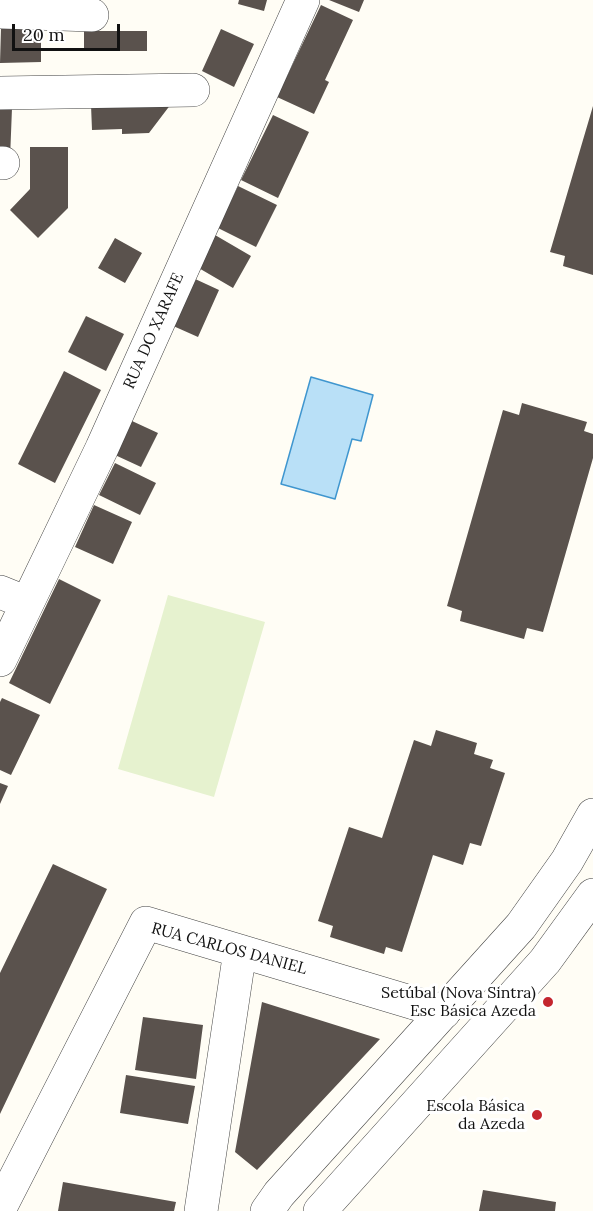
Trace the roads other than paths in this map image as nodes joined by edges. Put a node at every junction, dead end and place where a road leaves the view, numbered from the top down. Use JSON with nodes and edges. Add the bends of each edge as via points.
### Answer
{"nodes":[{"id":1,"x":303,"y":0,"type":"edge"},
{"id":2,"x":0,"y":12,"type":"edge"},
{"id":3,"x":92,"y":15,"type":"dead end"},
{"id":4,"x":193,"y":90,"type":"dead end"},
{"id":5,"x":0,"y":93,"type":"edge"},
{"id":6,"x":14,"y":597,"type":"edge"},
{"id":7,"x":0,"y":660,"type":"edge"},
{"id":8,"x":593,"y":815,"type":"edge"},
{"id":9,"x":593,"y":895,"type":"edge"},
{"id":10,"x":240,"y":951,"type":"junction"},
{"id":11,"x":444,"y":1012,"type":"junction"},
{"id":12,"x":0,"y":1208,"type":"edge"},
{"id":13,"x":201,"y":1211,"type":"edge"},
{"id":14,"x":267,"y":1211,"type":"edge"},
{"id":15,"x":320,"y":1211,"type":"edge"}],
"edges":[{"from":1,"to":6,"type":"street","name":"RUA DO XARAFE","via":[[102,448]]},
{"from":2,"to":3,"type":"street"},
{"from":4,"to":5,"type":"street"},
{"from":6,"to":7,"type":"street","name":"RUA DO XARAFE"},
{"from":8,"to":11,"type":"street","via":[[567,861],[521,926]]},
{"from":9,"to":15,"type":"street","via":[[545,961]]},
{"from":10,"to":11,"type":"street","name":"RUA CARLOS DANIEL"},
{"from":10,"to":12,"type":"street","name":"RUA CARLOS DANIEL","via":[[147,923]]},
{"from":10,"to":13,"type":"street"},
{"from":11,"to":14,"type":"street"}]}
